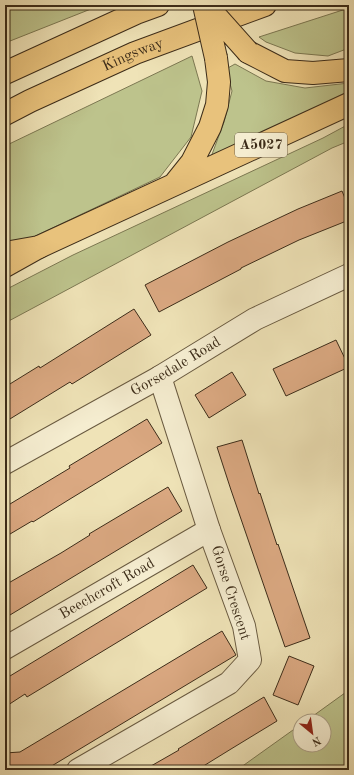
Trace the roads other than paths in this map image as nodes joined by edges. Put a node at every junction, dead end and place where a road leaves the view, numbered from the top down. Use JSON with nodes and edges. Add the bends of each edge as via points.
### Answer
{"nodes":[{"id":1,"x":158,"y":5,"type":"edge"},
{"id":2,"x":205,"y":5,"type":"edge"},
{"id":3,"x":265,"y":5,"type":"edge"},
{"id":4,"x":349,"y":70,"type":"edge"},
{"id":5,"x":5,"y":74,"type":"edge"},
{"id":6,"x":349,"y":104,"type":"edge"},
{"id":7,"x":5,"y":114,"type":"edge"},
{"id":8,"x":172,"y":186,"type":"junction"},
{"id":9,"x":39,"y":247,"type":"junction"},
{"id":10,"x":5,"y":253,"type":"edge"},
{"id":11,"x":5,"y":266,"type":"edge"},
{"id":12,"x":349,"y":275,"type":"edge"},
{"id":13,"x":160,"y":377,"type":"junction"},
{"id":14,"x":5,"y":463,"type":"edge"},
{"id":15,"x":210,"y":530,"type":"junction"},
{"id":16,"x":5,"y":648,"type":"edge"},
{"id":17,"x":78,"y":770,"type":"edge"}],
"edges":[{"from":1,"to":5,"type":"main road"},
{"from":2,"to":4,"type":"main road","bridge":true,"via":[[248,52],[285,71],[313,74]]},
{"from":2,"to":8,"type":"main road","bridge":true,"via":[[219,82],[217,105],[210,127],[192,162]]},
{"from":3,"to":7,"type":"main road","name":"Kingsway","via":[[135,53]]},
{"from":6,"to":8,"type":"main road","number":"A5027"},
{"from":8,"to":9,"type":"main road"},
{"from":9,"to":10,"type":"main road"},
{"from":9,"to":11,"type":"main road"},
{"from":12,"to":13,"type":"street","name":"Gorsedale Road","via":[[255,319]]},
{"from":13,"to":14,"type":"street","name":"Gorsedale Road"},
{"from":13,"to":15,"type":"street","name":"Gorse Crescent"},
{"from":15,"to":16,"type":"street","name":"Beechcroft Road"},
{"from":15,"to":17,"type":"street","name":"Gorse Crescent","via":[[244,626],[250,660],[229,683]]}]}
